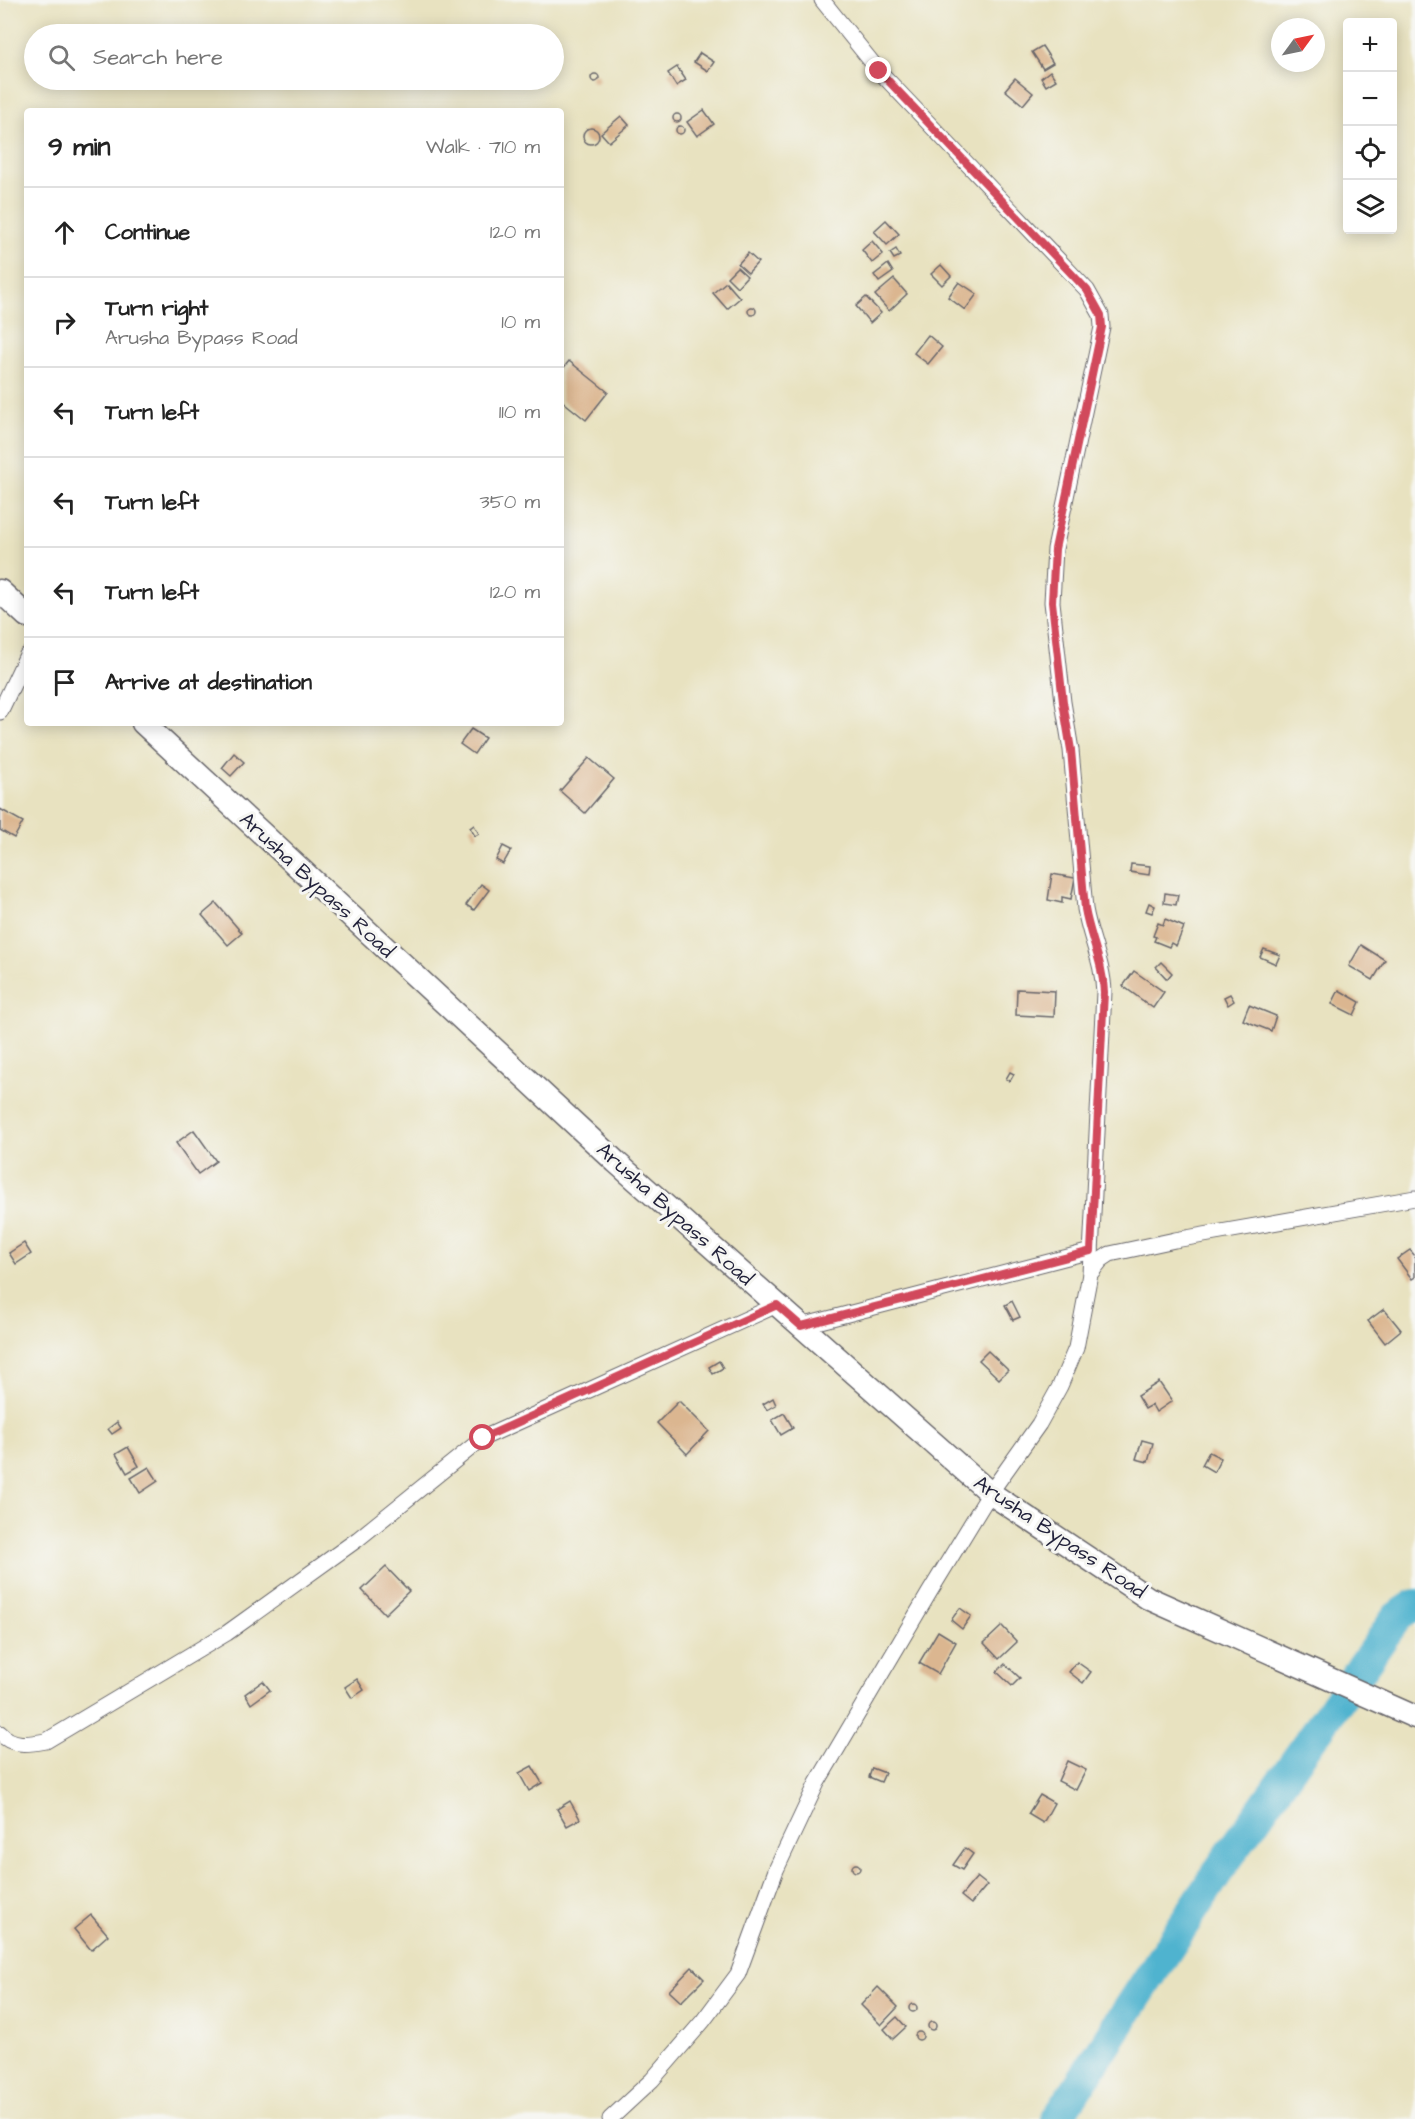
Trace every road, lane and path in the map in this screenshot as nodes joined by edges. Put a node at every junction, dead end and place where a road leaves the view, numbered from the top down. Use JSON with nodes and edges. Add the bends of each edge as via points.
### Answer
{"nodes":[{"id":1,"x":822,"y":0,"type":"edge"},
{"id":2,"x":0,"y":591,"type":"edge"},
{"id":3,"x":24,"y":613,"type":"edge"},
{"id":4,"x":24,"y":661,"type":"edge"},
{"id":5,"x":0,"y":712,"type":"edge"},
{"id":6,"x":146,"y":726,"type":"edge"},
{"id":7,"x":1415,"y":1197,"type":"edge"},
{"id":8,"x":1091,"y":1251,"type":"junction"},
{"id":9,"x":1090,"y":1274,"type":"junction"},
{"id":10,"x":777,"y":1305,"type":"junction"},
{"id":11,"x":801,"y":1326,"type":"junction"},
{"id":12,"x":990,"y":1493,"type":"junction"},
{"id":13,"x":1415,"y":1717,"type":"edge"},
{"id":14,"x":0,"y":1733,"type":"edge"},
{"id":15,"x":610,"y":2119,"type":"edge"}],
"edges":[{"from":1,"to":8,"type":"street","via":[[879,71],[1087,290],[1101,315],[1102,327],[1055,549],[1052,602],[1071,750],[1085,909],[1104,981]]},
{"from":2,"to":3,"type":"main road"},
{"from":4,"to":5,"type":"street"},
{"from":6,"to":10,"type":"main road","name":"Arusha Bypass Road","via":[[607,1154]]},
{"from":7,"to":9,"type":"street","via":[[1137,1247],[1110,1254]]},
{"from":8,"to":9,"type":"street"},
{"from":8,"to":11,"type":"street"},
{"from":9,"to":12,"type":"street","via":[[1076,1348],[1060,1386],[1039,1424]]},
{"from":10,"to":11,"type":"main road","name":"Arusha Bypass Road"},
{"from":10,"to":14,"type":"street","via":[[483,1438],[358,1539],[227,1633],[46,1741],[15,1743],[5,1740]]},
{"from":11,"to":12,"type":"main road","name":"Arusha Bypass Road"},
{"from":12,"to":13,"type":"main road","name":"Arusha Bypass Road","via":[[1148,1598]]},
{"from":12,"to":15,"type":"street","via":[[795,1827],[738,1974],[652,2080]]}]}
